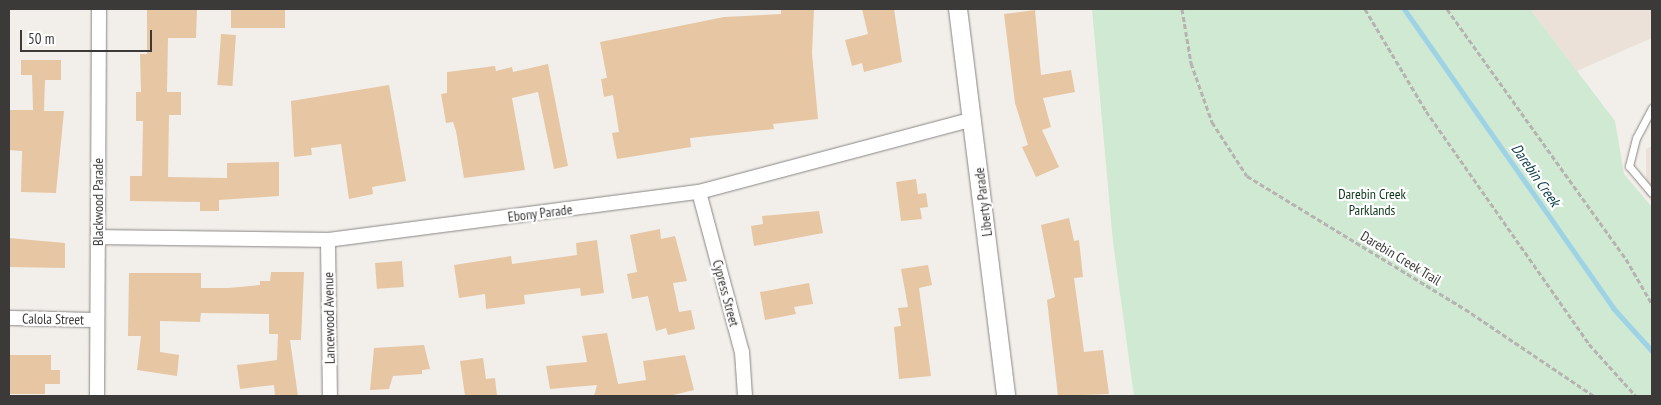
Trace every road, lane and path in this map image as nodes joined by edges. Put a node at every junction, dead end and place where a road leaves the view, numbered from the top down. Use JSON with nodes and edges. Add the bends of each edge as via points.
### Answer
{"nodes":[{"id":1,"x":99,"y":9,"type":"edge"},
{"id":2,"x":958,"y":9,"type":"edge"},
{"id":3,"x":1182,"y":9,"type":"edge"},
{"id":4,"x":1365,"y":9,"type":"edge"},
{"id":5,"x":1447,"y":9,"type":"edge"},
{"id":6,"x":1652,"y":108,"type":"edge"},
{"id":7,"x":973,"y":119,"type":"junction"},
{"id":8,"x":699,"y":192,"type":"junction"},
{"id":9,"x":1652,"y":193,"type":"edge"},
{"id":10,"x":98,"y":237,"type":"junction"},
{"id":11,"x":328,"y":240,"type":"junction"},
{"id":12,"x":1652,"y":304,"type":"edge"},
{"id":13,"x":9,"y":318,"type":"edge"},
{"id":14,"x":97,"y":320,"type":"junction"},
{"id":15,"x":97,"y":396,"type":"edge"},
{"id":16,"x":330,"y":396,"type":"edge"},
{"id":17,"x":746,"y":396,"type":"edge"},
{"id":18,"x":1006,"y":396,"type":"edge"},
{"id":19,"x":1594,"y":396,"type":"edge"},
{"id":20,"x":1636,"y":396,"type":"edge"}],
"edges":[{"from":1,"to":10,"type":"street","name":"Blackwood Parade"},
{"from":2,"to":7,"type":"street","name":"Liberty Parade"},
{"from":3,"to":19,"type":"path","name":"Darebin Creek Trail","via":[[1191,63],[1212,122],[1247,176],[1465,309]]},
{"from":4,"to":20,"type":"path","via":[[1426,111],[1589,344]]},
{"from":5,"to":12,"type":"path","via":[[1626,259]]},
{"from":6,"to":9,"type":"lane","via":[[1636,138],[1629,166]]},
{"from":7,"to":8,"type":"street","name":"Ebony Parade"},
{"from":7,"to":18,"type":"street","name":"Liberty Parade"},
{"from":8,"to":11,"type":"street","name":"Ebony Parade"},
{"from":8,"to":17,"type":"street","name":"Cypress Street","via":[[742,352]]},
{"from":10,"to":11,"type":"street","name":"Ebony Parade"},
{"from":10,"to":14,"type":"street","name":"Blackwood Parade"},
{"from":11,"to":16,"type":"street","name":"Lancewood Avenue"},
{"from":13,"to":14,"type":"street","name":"Calola Street"},
{"from":14,"to":15,"type":"street","name":"Blackwood Parade"}]}
